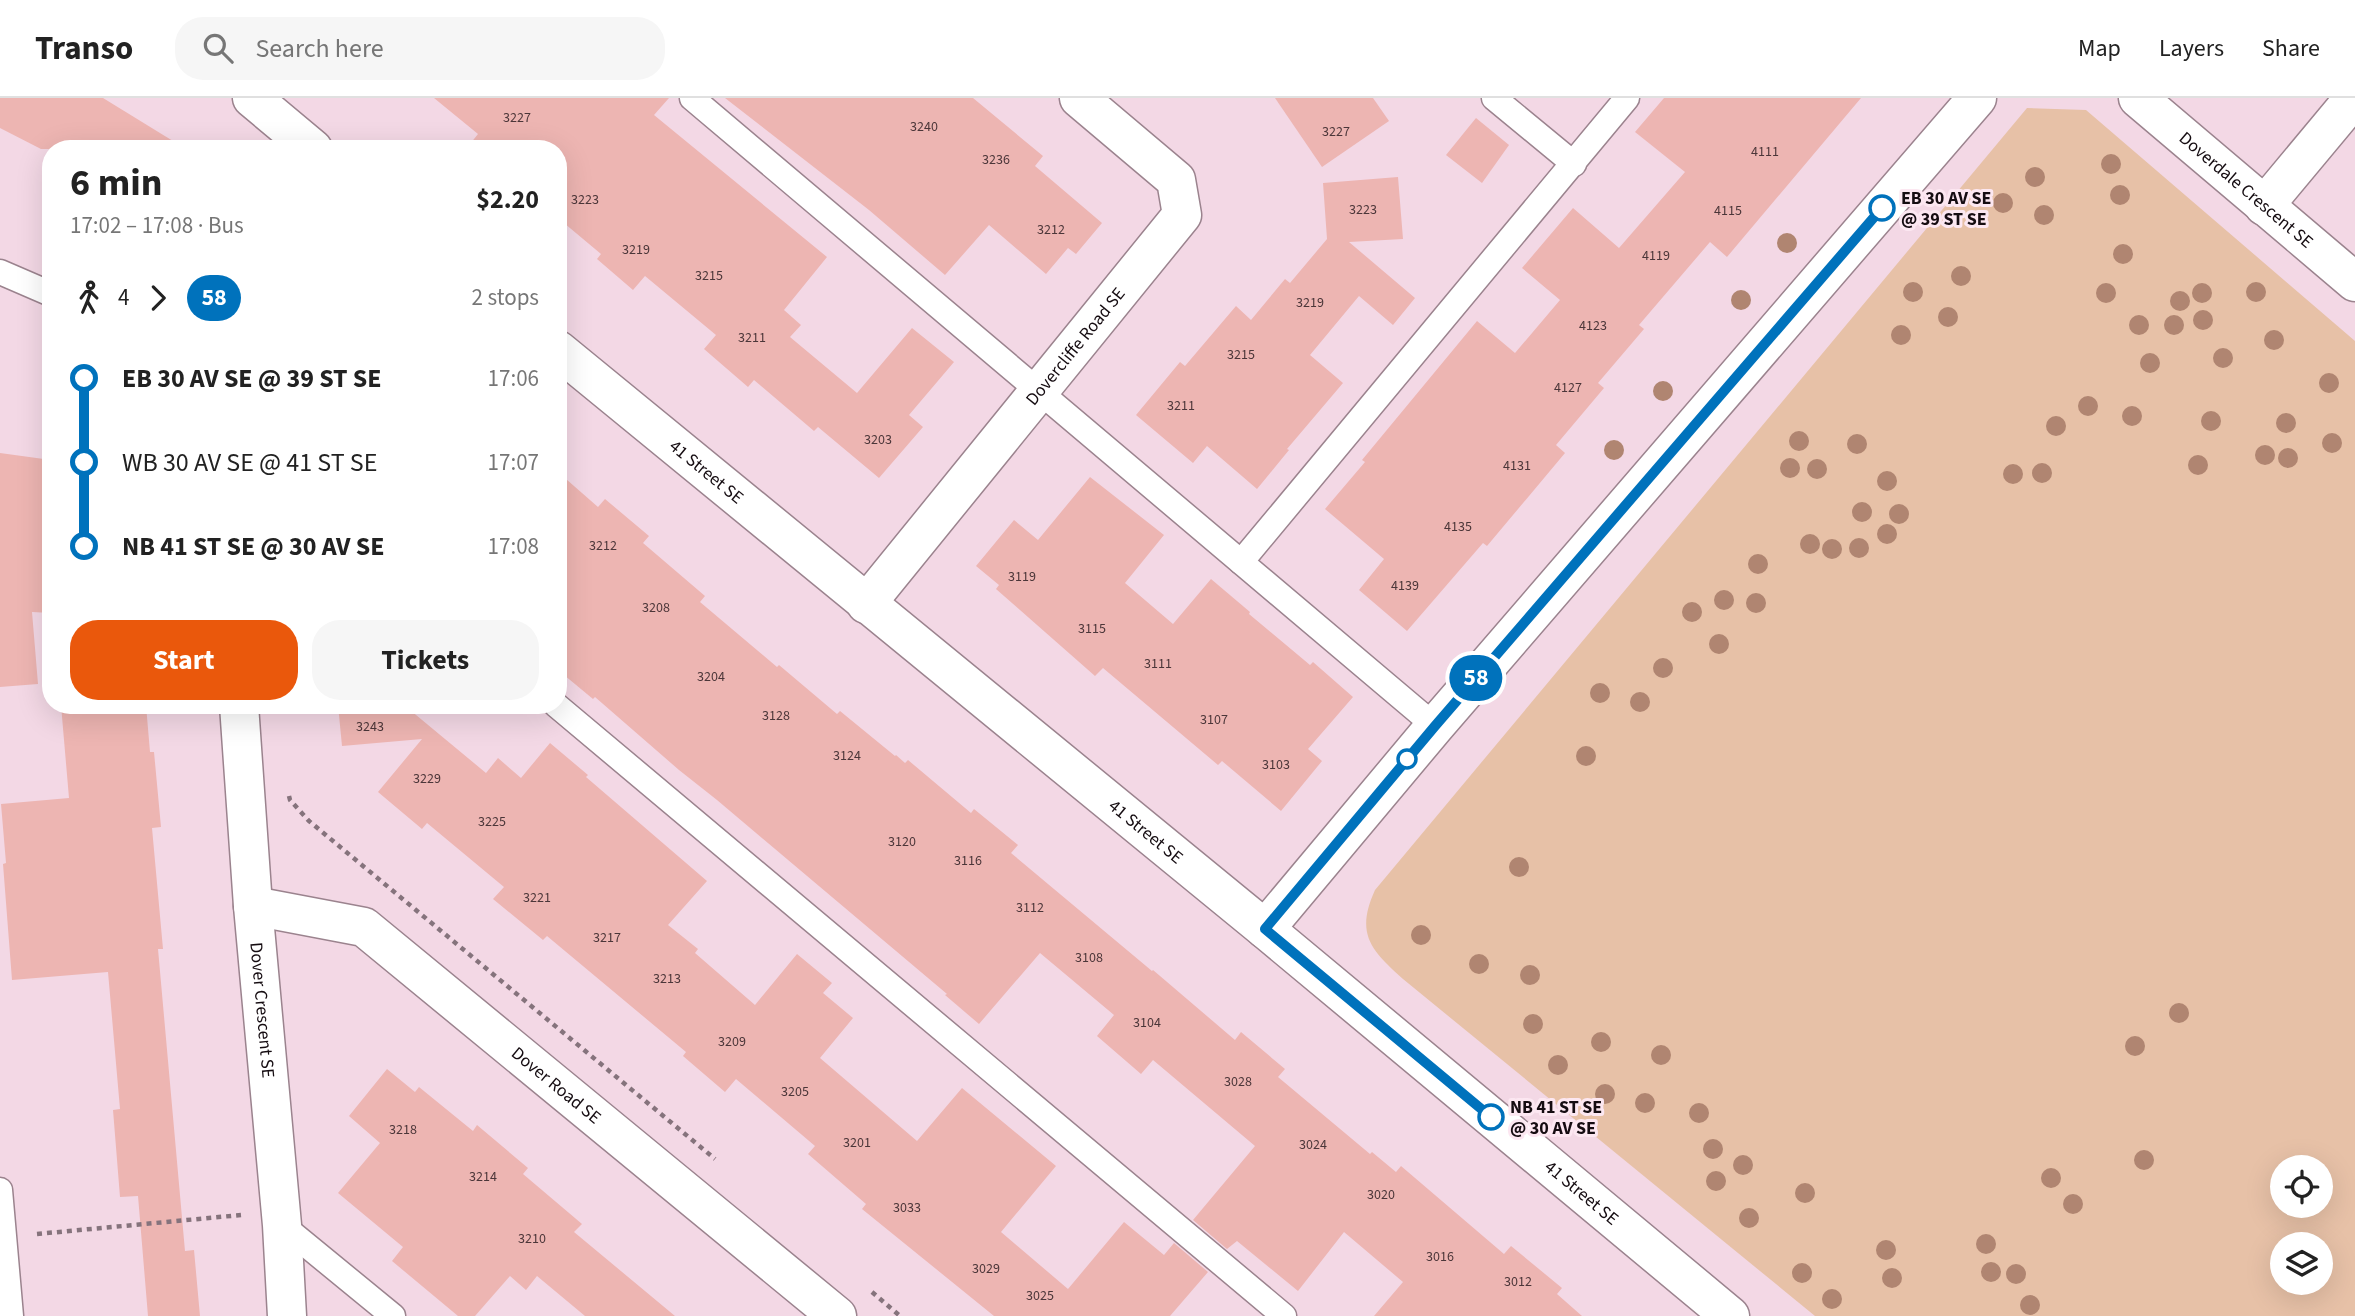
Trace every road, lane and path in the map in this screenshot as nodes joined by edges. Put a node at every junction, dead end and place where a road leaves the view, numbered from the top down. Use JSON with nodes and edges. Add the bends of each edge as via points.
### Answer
{"nodes":[{"id":1,"x":252,"y":98,"type":"edge"},
{"id":2,"x":692,"y":98,"type":"edge"},
{"id":3,"x":1079,"y":98,"type":"edge"},
{"id":4,"x":1494,"y":98,"type":"edge"},
{"id":5,"x":1627,"y":98,"type":"edge"},
{"id":6,"x":1977,"y":98,"type":"edge"},
{"id":7,"x":2138,"y":98,"type":"edge"},
{"id":8,"x":2354,"y":98,"type":"edge"},
{"id":9,"x":302,"y":140,"type":"edge"},
{"id":10,"x":1574,"y":164,"type":"junction"},
{"id":11,"x":2264,"y":206,"type":"junction"},
{"id":12,"x":0,"y":272,"type":"edge"},
{"id":13,"x":2355,"y":282,"type":"edge"},
{"id":14,"x":42,"y":290,"type":"edge"},
{"id":15,"x":567,"y":357,"type":"edge"},
{"id":16,"x":1039,"y":392,"type":"junction"},
{"id":17,"x":1241,"y":562,"type":"junction"},
{"id":18,"x":866,"y":604,"type":"junction"},
{"id":19,"x":240,"y":714,"type":"edge"},
{"id":20,"x":567,"y":714,"type":"edge"},
{"id":21,"x":1435,"y":726,"type":"junction"},
{"id":22,"x":287,"y":787,"type":"dead end"},
{"id":23,"x":253,"y":906,"type":"junction"},
{"id":24,"x":1265,"y":929,"type":"junction"},
{"id":25,"x":722,"y":1165,"type":"dead end"},
{"id":26,"x":0,"y":1190,"type":"edge"},
{"id":27,"x":281,"y":1218,"type":"junction"},
{"id":28,"x":4,"y":1237,"type":"junction"},
{"id":29,"x":869,"y":1289,"type":"dead end"},
{"id":30,"x":11,"y":1316,"type":"edge"},
{"id":31,"x":287,"y":1316,"type":"edge"},
{"id":32,"x":393,"y":1316,"type":"edge"},
{"id":33,"x":837,"y":1316,"type":"edge"},
{"id":34,"x":900,"y":1316,"type":"edge"},
{"id":35,"x":1284,"y":1316,"type":"edge"},
{"id":36,"x":1730,"y":1316,"type":"edge"}],
"edges":[{"from":1,"to":9,"type":"street"},
{"from":2,"to":16,"type":"lane"},
{"from":3,"to":16,"type":"street","name":"Dovercliffe Road SE","via":[[1176,180],[1182,215]]},
{"from":4,"to":10,"type":"lane"},
{"from":5,"to":10,"type":"lane"},
{"from":6,"to":21,"type":"street"},
{"from":7,"to":11,"type":"street","name":"Doverdale Crescent SE"},
{"from":8,"to":11,"type":"street"},
{"from":10,"to":17,"type":"lane"},
{"from":11,"to":13,"type":"street","name":"Doverdale Crescent SE"},
{"from":12,"to":14,"type":"lane"},
{"from":15,"to":18,"type":"street","name":"41 Street SE"},
{"from":16,"to":17,"type":"lane"},
{"from":16,"to":18,"type":"street","name":"Dovercliffe Road SE"},
{"from":17,"to":21,"type":"lane"},
{"from":18,"to":24,"type":"street","name":"41 Street SE"},
{"from":19,"to":23,"type":"street","name":"Dover Crescent SE"},
{"from":20,"to":35,"type":"lane"},
{"from":21,"to":24,"type":"street"},
{"from":22,"to":25,"type":"path","via":[[290,800],[309,821]]},
{"from":23,"to":27,"type":"street","name":"Dover Crescent SE"},
{"from":23,"to":33,"type":"street","name":"Dover Road SE","via":[[363,927]]},
{"from":24,"to":36,"type":"street","name":"41 Street SE"},
{"from":26,"to":28,"type":"lane"},
{"from":27,"to":28,"type":"path"},
{"from":27,"to":31,"type":"street","name":"Dover Crescent SE"},
{"from":27,"to":32,"type":"lane"},
{"from":28,"to":30,"type":"lane"},
{"from":29,"to":34,"type":"path"}]}
